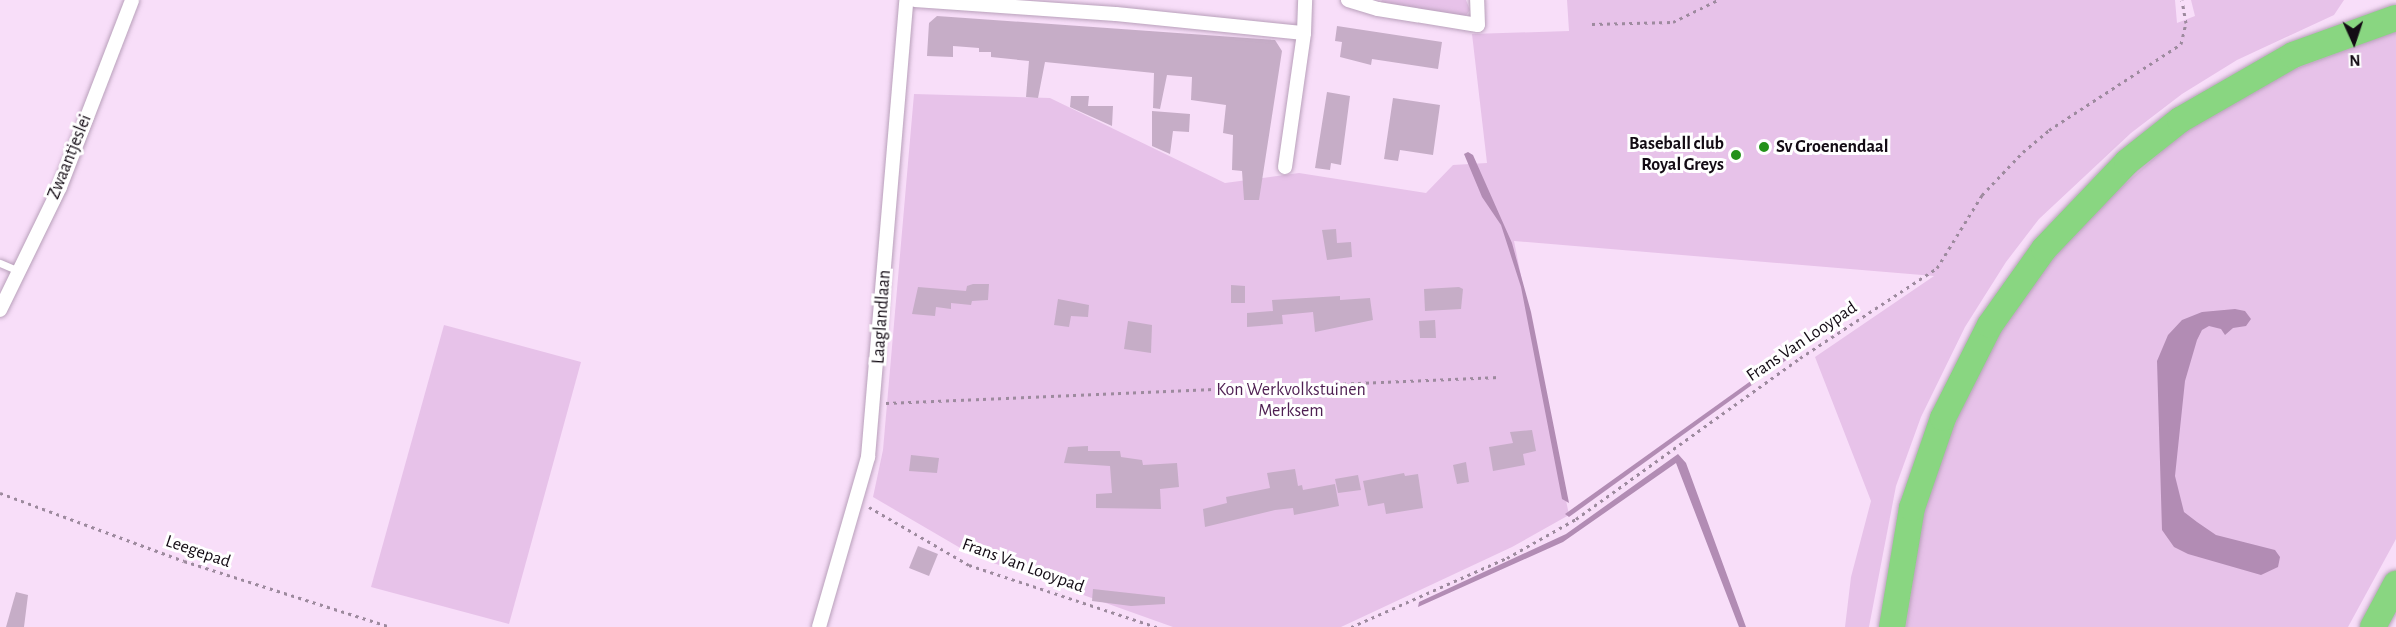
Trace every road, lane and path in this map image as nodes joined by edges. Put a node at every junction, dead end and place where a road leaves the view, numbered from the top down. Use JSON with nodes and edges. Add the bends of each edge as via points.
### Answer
{"nodes":[{"id":1,"x":132,"y":0,"type":"edge"},
{"id":2,"x":906,"y":0,"type":"edge"},
{"id":3,"x":915,"y":0,"type":"edge"},
{"id":4,"x":1305,"y":0,"type":"edge"},
{"id":5,"x":1348,"y":0,"type":"edge"},
{"id":6,"x":1477,"y":0,"type":"edge"},
{"id":7,"x":1718,"y":0,"type":"edge"},
{"id":8,"x":2182,"y":0,"type":"edge"},
{"id":9,"x":2396,"y":18,"type":"edge"},
{"id":10,"x":1592,"y":24,"type":"dead end"},
{"id":11,"x":1304,"y":33,"type":"junction"},
{"id":12,"x":1285,"y":167,"type":"dead end"},
{"id":13,"x":0,"y":263,"type":"edge"},
{"id":14,"x":19,"y":271,"type":"junction"},
{"id":15,"x":0,"y":310,"type":"edge"},
{"id":16,"x":1499,"y":377,"type":"dead end"},
{"id":17,"x":875,"y":403,"type":"junction"},
{"id":18,"x":0,"y":493,"type":"edge"},
{"id":19,"x":856,"y":499,"type":"junction"},
{"id":20,"x":2396,"y":584,"type":"edge"},
{"id":21,"x":391,"y":627,"type":"edge"},
{"id":22,"x":819,"y":627,"type":"edge"},
{"id":23,"x":1157,"y":627,"type":"edge"},
{"id":24,"x":1351,"y":627,"type":"edge"},
{"id":25,"x":1892,"y":627,"type":"edge"},
{"id":26,"x":2373,"y":627,"type":"edge"}],
"edges":[{"from":1,"to":14,"type":"street","name":"Zwaantjeslei","via":[[60,187]]},
{"from":2,"to":17,"type":"street","name":"Laaglandlaan"},
{"from":3,"to":11,"type":"street","via":[[1116,14]]},
{"from":4,"to":11,"type":"street"},
{"from":5,"to":6,"type":"street","via":[[1378,9],[1478,24]]},
{"from":7,"to":10,"type":"path","via":[[1673,22]]},
{"from":8,"to":24,"type":"path","name":"Frans Van Looypad","via":[[2186,23],[2181,44],[2049,130],[2001,172],[1982,195],[1937,268],[1800,358],[1568,524],[1507,558]]},
{"from":9,"to":25,"type":"highway","via":[[2293,55],[2180,120],[2127,162],[2044,249],[1990,325],[1943,418],[1912,508]]},
{"from":11,"to":12,"type":"street"},
{"from":13,"to":14,"type":"lane"},
{"from":14,"to":15,"type":"street","name":"Zwaantjeslei"},
{"from":16,"to":17,"type":"path"},
{"from":17,"to":19,"type":"street","name":"Laaglandlaan","via":[[868,457]]},
{"from":18,"to":21,"type":"path","name":"Leegepad","via":[[184,561]]},
{"from":19,"to":22,"type":"street","name":"Laaglandlaan"},
{"from":19,"to":23,"type":"path","name":"Frans Van Looypad","via":[[969,565]]},
{"from":20,"to":26,"type":"highway"}]}
